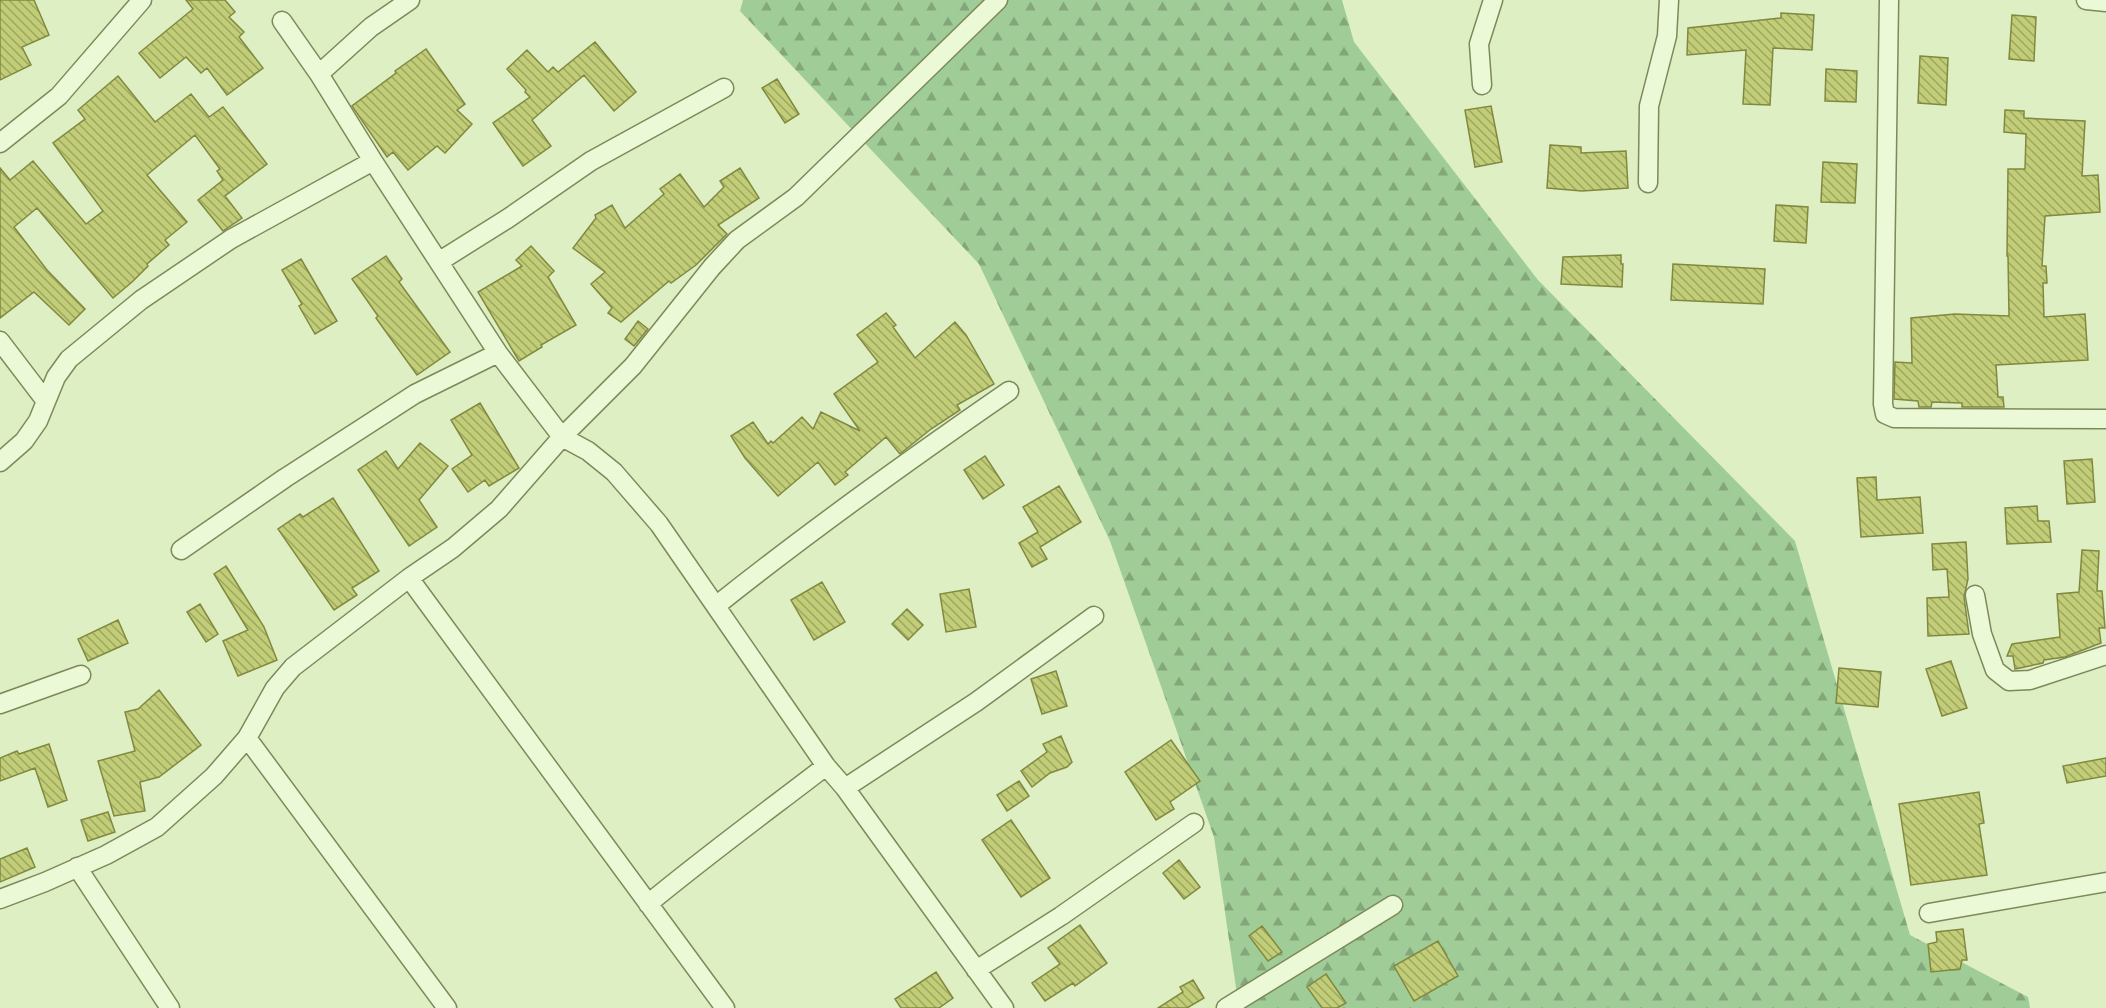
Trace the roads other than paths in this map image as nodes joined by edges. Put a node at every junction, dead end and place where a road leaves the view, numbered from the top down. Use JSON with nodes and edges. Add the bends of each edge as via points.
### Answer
{"nodes":[{"id":1,"x":142,"y":0,"type":"edge"},
{"id":2,"x":410,"y":0,"type":"edge"},
{"id":3,"x":998,"y":0,"type":"edge"},
{"id":4,"x":1493,"y":0,"type":"edge"},
{"id":5,"x":1669,"y":0,"type":"edge"},
{"id":6,"x":1889,"y":0,"type":"edge"},
{"id":7,"x":2086,"y":0,"type":"edge"},
{"id":8,"x":2106,"y":2,"type":"edge"},
{"id":9,"x":282,"y":21,"type":"dead end"},
{"id":10,"x":319,"y":74,"type":"junction"},
{"id":11,"x":1482,"y":85,"type":"dead end"},
{"id":12,"x":724,"y":88,"type":"dead end"},
{"id":13,"x":0,"y":143,"type":"edge"},
{"id":14,"x":373,"y":160,"type":"junction"},
{"id":15,"x":1648,"y":183,"type":"dead end"},
{"id":16,"x":440,"y":261,"type":"junction"},
{"id":17,"x":0,"y":341,"type":"edge"},
{"id":18,"x":498,"y":353,"type":"junction"},
{"id":19,"x":1009,"y":391,"type":"dead end"},
{"id":20,"x":45,"y":400,"type":"junction"},
{"id":21,"x":2106,"y":419,"type":"edge"},
{"id":22,"x":562,"y":437,"type":"junction"},
{"id":23,"x":0,"y":462,"type":"edge"},
{"id":24,"x":181,"y":550,"type":"dead end"},
{"id":25,"x":410,"y":578,"type":"junction"},
{"id":26,"x":1975,"y":595,"type":"dead end"},
{"id":27,"x":717,"y":605,"type":"junction"},
{"id":28,"x":1094,"y":616,"type":"dead end"},
{"id":29,"x":2106,"y":655,"type":"edge"},
{"id":30,"x":81,"y":675,"type":"dead end"},
{"id":31,"x":0,"y":704,"type":"edge"},
{"id":32,"x":247,"y":738,"type":"junction"},
{"id":33,"x":826,"y":766,"type":"junction"},
{"id":34,"x":845,"y":788,"type":"junction"},
{"id":35,"x":1194,"y":824,"type":"dead end"},
{"id":36,"x":77,"y":867,"type":"junction"},
{"id":37,"x":2106,"y":882,"type":"edge"},
{"id":38,"x":0,"y":899,"type":"edge"},
{"id":39,"x":648,"y":904,"type":"junction"},
{"id":40,"x":1393,"y":906,"type":"dead end"},
{"id":41,"x":1929,"y":913,"type":"dead end"},
{"id":42,"x":976,"y":970,"type":"junction"},
{"id":43,"x":170,"y":1008,"type":"edge"},
{"id":44,"x":447,"y":1008,"type":"edge"},
{"id":45,"x":725,"y":1008,"type":"edge"},
{"id":46,"x":1004,"y":1008,"type":"edge"},
{"id":47,"x":1226,"y":1008,"type":"edge"}],
"edges":[{"from":1,"to":13,"type":"street","via":[[59,96]]},
{"from":2,"to":10,"type":"street","via":[[371,27]]},
{"from":3,"to":22,"type":"street","via":[[796,197],[737,240],[633,366]]},
{"from":4,"to":11,"type":"street","via":[[1479,44]]},
{"from":5,"to":15,"type":"street","via":[[1667,36],[1649,105]]},
{"from":6,"to":21,"type":"street","via":[[1885,414],[1894,418]]},
{"from":7,"to":8,"type":"street"},
{"from":9,"to":10,"type":"street"},
{"from":10,"to":14,"type":"street"},
{"from":12,"to":16,"type":"street","via":[[591,161]]},
{"from":14,"to":16,"type":"street"},
{"from":14,"to":20,"type":"street","via":[[231,239],[141,300],[69,359]]},
{"from":16,"to":18,"type":"street"},
{"from":17,"to":20,"type":"street"},
{"from":18,"to":22,"type":"street"},
{"from":18,"to":24,"type":"street","via":[[415,394]]},
{"from":19,"to":27,"type":"street","via":[[882,479]]},
{"from":20,"to":23,"type":"street","via":[[38,421],[24,441]]},
{"from":22,"to":25,"type":"street","via":[[499,509]]},
{"from":22,"to":27,"type":"street","via":[[614,472],[659,525]]},
{"from":25,"to":32,"type":"street","via":[[293,667],[275,688]]},
{"from":25,"to":39,"type":"street"},
{"from":26,"to":29,"type":"street","via":[[1982,634],[1995,670],[2009,681],[2030,680]]},
{"from":27,"to":33,"type":"street"},
{"from":28,"to":34,"type":"street","via":[[976,702]]},
{"from":30,"to":31,"type":"street"},
{"from":32,"to":36,"type":"street","via":[[214,776],[157,827]]},
{"from":32,"to":44,"type":"street"},
{"from":33,"to":34,"type":"street"},
{"from":33,"to":39,"type":"street","via":[[705,856]]},
{"from":34,"to":42,"type":"street"},
{"from":35,"to":42,"type":"street"},
{"from":36,"to":38,"type":"street"},
{"from":36,"to":43,"type":"street"},
{"from":37,"to":41,"type":"street"},
{"from":39,"to":45,"type":"street"},
{"from":40,"to":47,"type":"street"},
{"from":42,"to":46,"type":"street"}]}
